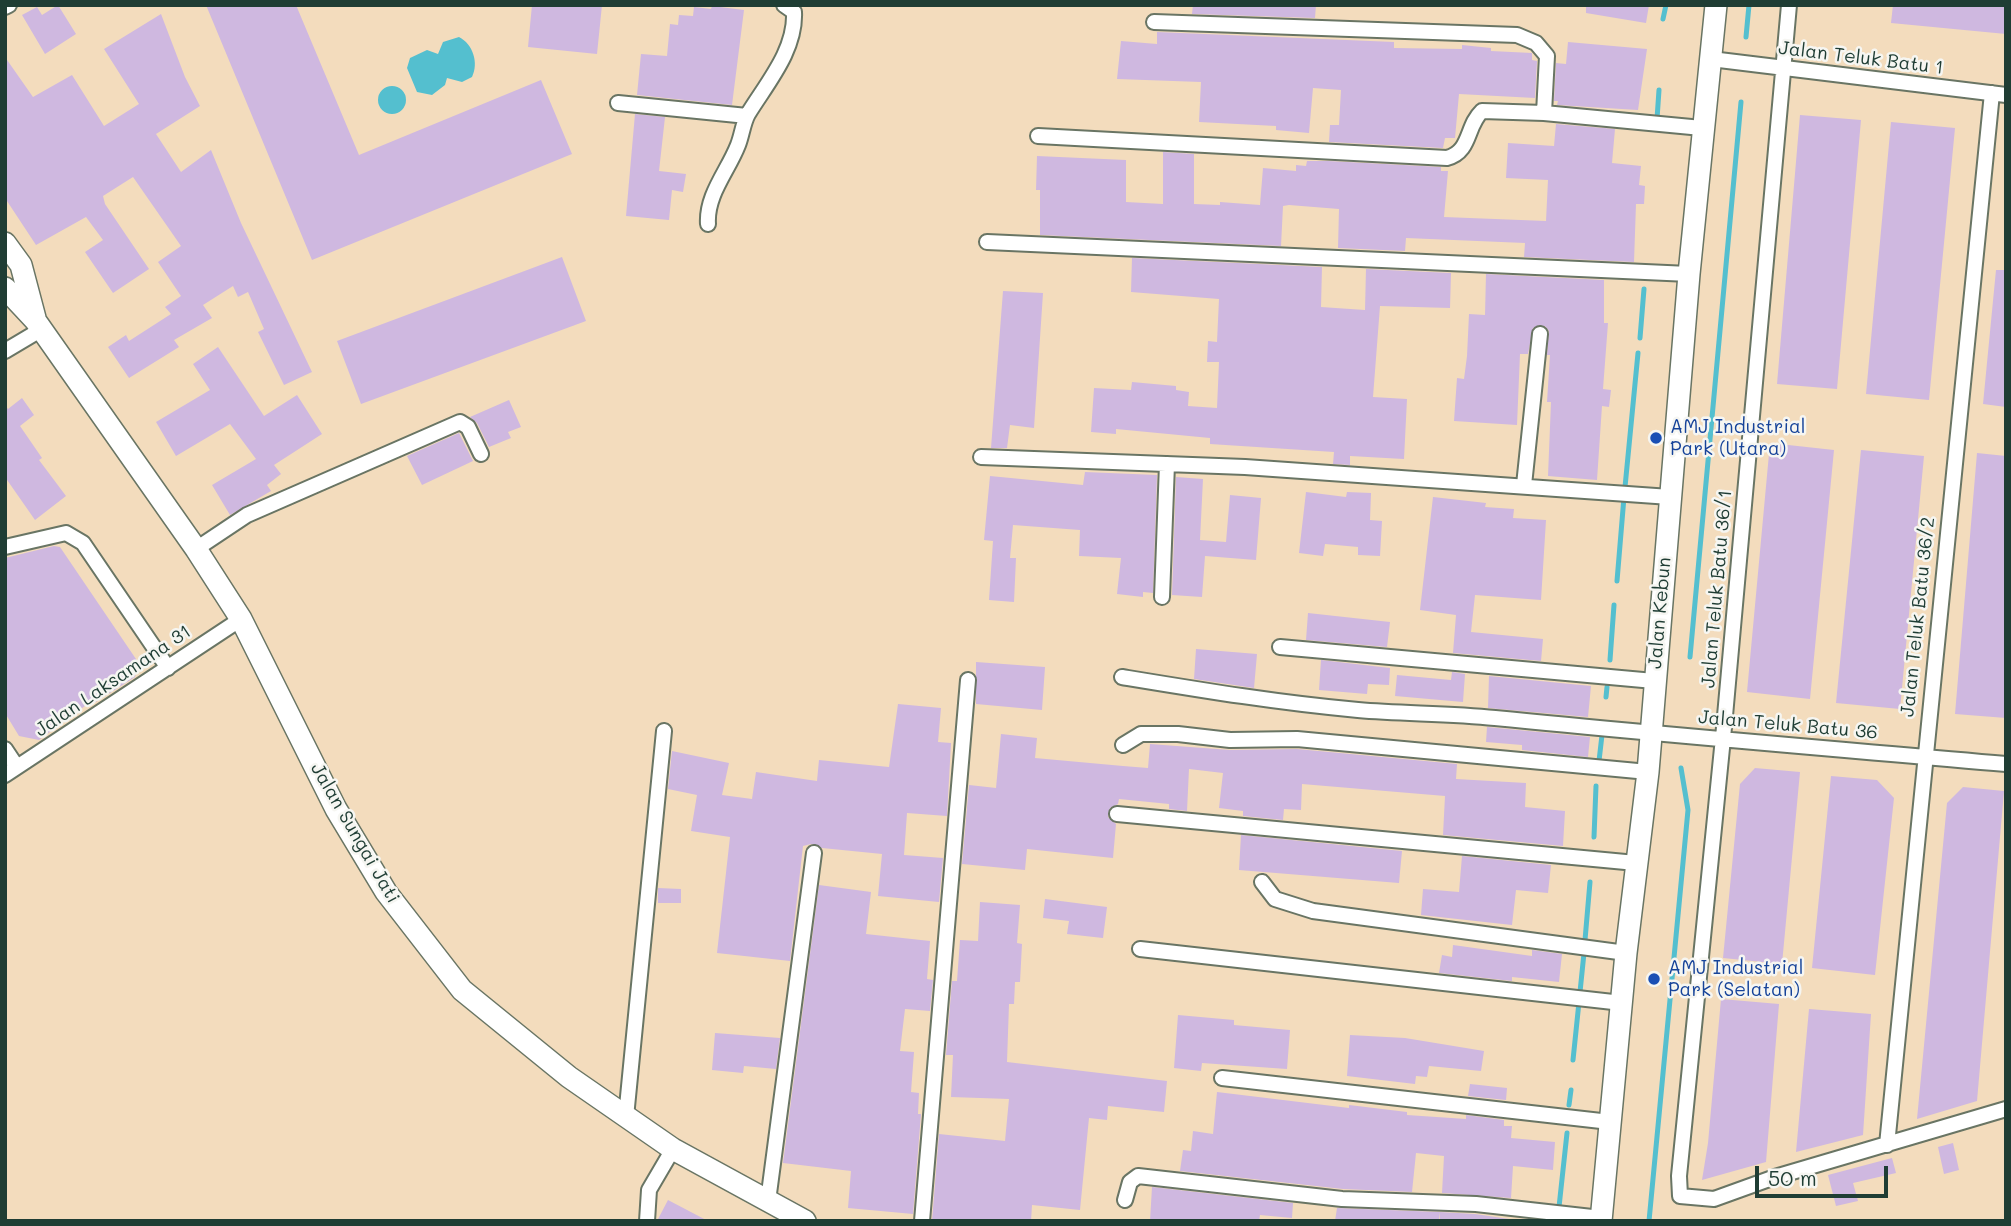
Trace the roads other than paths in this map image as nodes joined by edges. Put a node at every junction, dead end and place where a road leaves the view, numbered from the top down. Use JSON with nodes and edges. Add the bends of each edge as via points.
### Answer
{"nodes":[{"id":1,"x":784,"y":5,"type":"edge"},
{"id":2,"x":1716,"y":5,"type":"edge"},
{"id":3,"x":1788,"y":5,"type":"edge"},
{"id":4,"x":1154,"y":22,"type":"dead end"},
{"id":5,"x":1711,"y":59,"type":"junction"},
{"id":6,"x":1783,"y":67,"type":"junction"},
{"id":7,"x":1999,"y":94,"type":"edge"},
{"id":8,"x":618,"y":103,"type":"dead end"},
{"id":9,"x":1544,"y":113,"type":"junction"},
{"id":10,"x":747,"y":116,"type":"junction"},
{"id":11,"x":1702,"y":128,"type":"junction"},
{"id":12,"x":1038,"y":136,"type":"dead end"},
{"id":13,"x":708,"y":224,"type":"dead end"},
{"id":14,"x":987,"y":242,"type":"dead end"},
{"id":15,"x":5,"y":243,"type":"edge"},
{"id":16,"x":1689,"y":274,"type":"junction"},
{"id":17,"x":5,"y":288,"type":"edge"},
{"id":18,"x":38,"y":324,"type":"junction"},
{"id":19,"x":1540,"y":334,"type":"dead end"},
{"id":20,"x":5,"y":351,"type":"edge"},
{"id":21,"x":481,"y":454,"type":"dead end"},
{"id":22,"x":981,"y":457,"type":"dead end"},
{"id":23,"x":1167,"y":464,"type":"junction"},
{"id":24,"x":1524,"y":485,"type":"junction"},
{"id":25,"x":1670,"y":497,"type":"junction"},
{"id":26,"x":5,"y":548,"type":"edge"},
{"id":27,"x":196,"y":548,"type":"junction"},
{"id":28,"x":1161,"y":597,"type":"dead end"},
{"id":29,"x":241,"y":619,"type":"junction"},
{"id":30,"x":1280,"y":647,"type":"dead end"},
{"id":31,"x":168,"y":668,"type":"junction"},
{"id":32,"x":1122,"y":677,"type":"dead end"},
{"id":33,"x":968,"y":680,"type":"dead end"},
{"id":34,"x":1654,"y":681,"type":"junction"},
{"id":35,"x":664,"y":731,"type":"dead end"},
{"id":36,"x":1650,"y":731,"type":"junction"},
{"id":37,"x":1723,"y":738,"type":"junction"},
{"id":38,"x":1124,"y":745,"type":"dead end"},
{"id":39,"x":5,"y":749,"type":"edge"},
{"id":40,"x":1923,"y":757,"type":"junction"},
{"id":41,"x":2006,"y":764,"type":"edge"},
{"id":42,"x":11,"y":771,"type":"edge"},
{"id":43,"x":1648,"y":772,"type":"junction"},
{"id":44,"x":1117,"y":814,"type":"dead end"},
{"id":45,"x":814,"y":853,"type":"dead end"},
{"id":46,"x":1636,"y":863,"type":"junction"},
{"id":47,"x":1262,"y":882,"type":"dead end"},
{"id":48,"x":1140,"y":949,"type":"dead end"},
{"id":49,"x":1626,"y":953,"type":"junction"},
{"id":50,"x":1622,"y":1003,"type":"junction"},
{"id":51,"x":1222,"y":1078,"type":"dead end"},
{"id":52,"x":2006,"y":1109,"type":"edge"},
{"id":53,"x":626,"y":1117,"type":"junction"},
{"id":54,"x":1611,"y":1122,"type":"junction"},
{"id":55,"x":1887,"y":1145,"type":"junction"},
{"id":56,"x":673,"y":1149,"type":"junction"},
{"id":57,"x":1125,"y":1200,"type":"dead end"},
{"id":58,"x":768,"y":1201,"type":"junction"},
{"id":59,"x":1601,"y":1220,"type":"edge"},
{"id":60,"x":647,"y":1221,"type":"edge"},
{"id":61,"x":805,"y":1221,"type":"edge"},
{"id":62,"x":922,"y":1221,"type":"edge"}],
"edges":[{"from":1,"to":10,"type":"street","via":[[794,12],[791,33],[778,69]]},
{"from":2,"to":5,"type":"main road","name":"Jalan Kebun"},
{"from":3,"to":6,"type":"street","name":"Jalan Teluk Batu 36/1"},
{"from":4,"to":9,"type":"street","via":[[1517,35],[1536,43],[1547,56]]},
{"from":5,"to":6,"type":"street","name":"Jalan Teluk Batu 1"},
{"from":5,"to":11,"type":"main road","name":"Jalan Kebun"},
{"from":6,"to":7,"type":"street","name":"Jalan Teluk Batu 1"},
{"from":6,"to":37,"type":"street","name":"Jalan Teluk Batu 36/1"},
{"from":7,"to":40,"type":"street","name":"Jalan Teluk Batu 36/2"},
{"from":8,"to":10,"type":"street"},
{"from":9,"to":11,"type":"street"},
{"from":9,"to":12,"type":"street","via":[[1482,111],[1471,121],[1465,147],[1447,158]]},
{"from":10,"to":13,"type":"street","via":[[739,144],[707,209]]},
{"from":11,"to":16,"type":"main road","name":"Jalan Kebun"},
{"from":14,"to":16,"type":"street"},
{"from":15,"to":18,"type":"main road","name":"Jalan Sungai Jati","via":[[21,265]]},
{"from":16,"to":25,"type":"main road","name":"Jalan Kebun"},
{"from":17,"to":18,"type":"main road","name":"Jalan Sungai Jati"},
{"from":18,"to":20,"type":"street"},
{"from":18,"to":27,"type":"main road","name":"Jalan Sungai Jati"},
{"from":19,"to":24,"type":"street"},
{"from":21,"to":27,"type":"street","via":[[468,427],[460,422],[247,515]]},
{"from":22,"to":23,"type":"street"},
{"from":23,"to":24,"type":"street"},
{"from":23,"to":28,"type":"street"},
{"from":24,"to":25,"type":"street"},
{"from":25,"to":34,"type":"main road","name":"Jalan Kebun"},
{"from":26,"to":31,"type":"street","via":[[66,533],[83,543]]},
{"from":27,"to":29,"type":"main road","name":"Jalan Sungai Jati"},
{"from":29,"to":31,"type":"street","name":"Jalan Laksamana 31"},
{"from":29,"to":53,"type":"main road","name":"Jalan Sungai Jati","via":[[336,809],[386,892],[427,947],[462,990],[499,1023]]},
{"from":30,"to":34,"type":"street"},
{"from":31,"to":42,"type":"street","name":"Jalan Laksamana 31"},
{"from":32,"to":36,"type":"street","name":"Jalan Teluk Batu 36","via":[[1255,699],[1360,710]]},
{"from":33,"to":62,"type":"street"},
{"from":34,"to":36,"type":"main road","name":"Jalan Kebun"},
{"from":35,"to":53,"type":"street"},
{"from":36,"to":37,"type":"street","name":"Jalan Teluk Batu 36"},
{"from":36,"to":43,"type":"main road","name":"Jalan Kebun"},
{"from":37,"to":40,"type":"street","name":"Jalan Teluk Batu 36"},
{"from":37,"to":55,"type":"street","name":"Jalan Teluk Batu 36/1","via":[[1680,1196],[1713,1199]]},
{"from":38,"to":43,"type":"street","via":[[1141,734],[1297,739]]},
{"from":39,"to":42,"type":"street"},
{"from":40,"to":41,"type":"street","name":"Jalan Teluk Batu 36"},
{"from":40,"to":55,"type":"street","name":"Jalan Teluk Batu 36/2"},
{"from":43,"to":46,"type":"main road","name":"Jalan Kebun"},
{"from":44,"to":46,"type":"street"},
{"from":45,"to":58,"type":"street"},
{"from":46,"to":49,"type":"main road","name":"Jalan Kebun"},
{"from":47,"to":49,"type":"street","via":[[1275,899],[1313,911]]},
{"from":48,"to":50,"type":"street"},
{"from":49,"to":50,"type":"main road","name":"Jalan Kebun"},
{"from":50,"to":54,"type":"main road","name":"Jalan Kebun"},
{"from":51,"to":54,"type":"street"},
{"from":52,"to":55,"type":"street"},
{"from":53,"to":56,"type":"main road","name":"Jalan Sungai Jati"},
{"from":54,"to":59,"type":"main road","name":"Jalan Kebun"},
{"from":56,"to":58,"type":"main road","name":"Jalan Sungai Jati"},
{"from":56,"to":60,"type":"street","via":[[649,1190]]},
{"from":57,"to":59,"type":"street","via":[[1130,1182],[1138,1176],[1342,1199],[1476,1204]]},
{"from":58,"to":61,"type":"main road","name":"Jalan Sungai Jati"}]}
